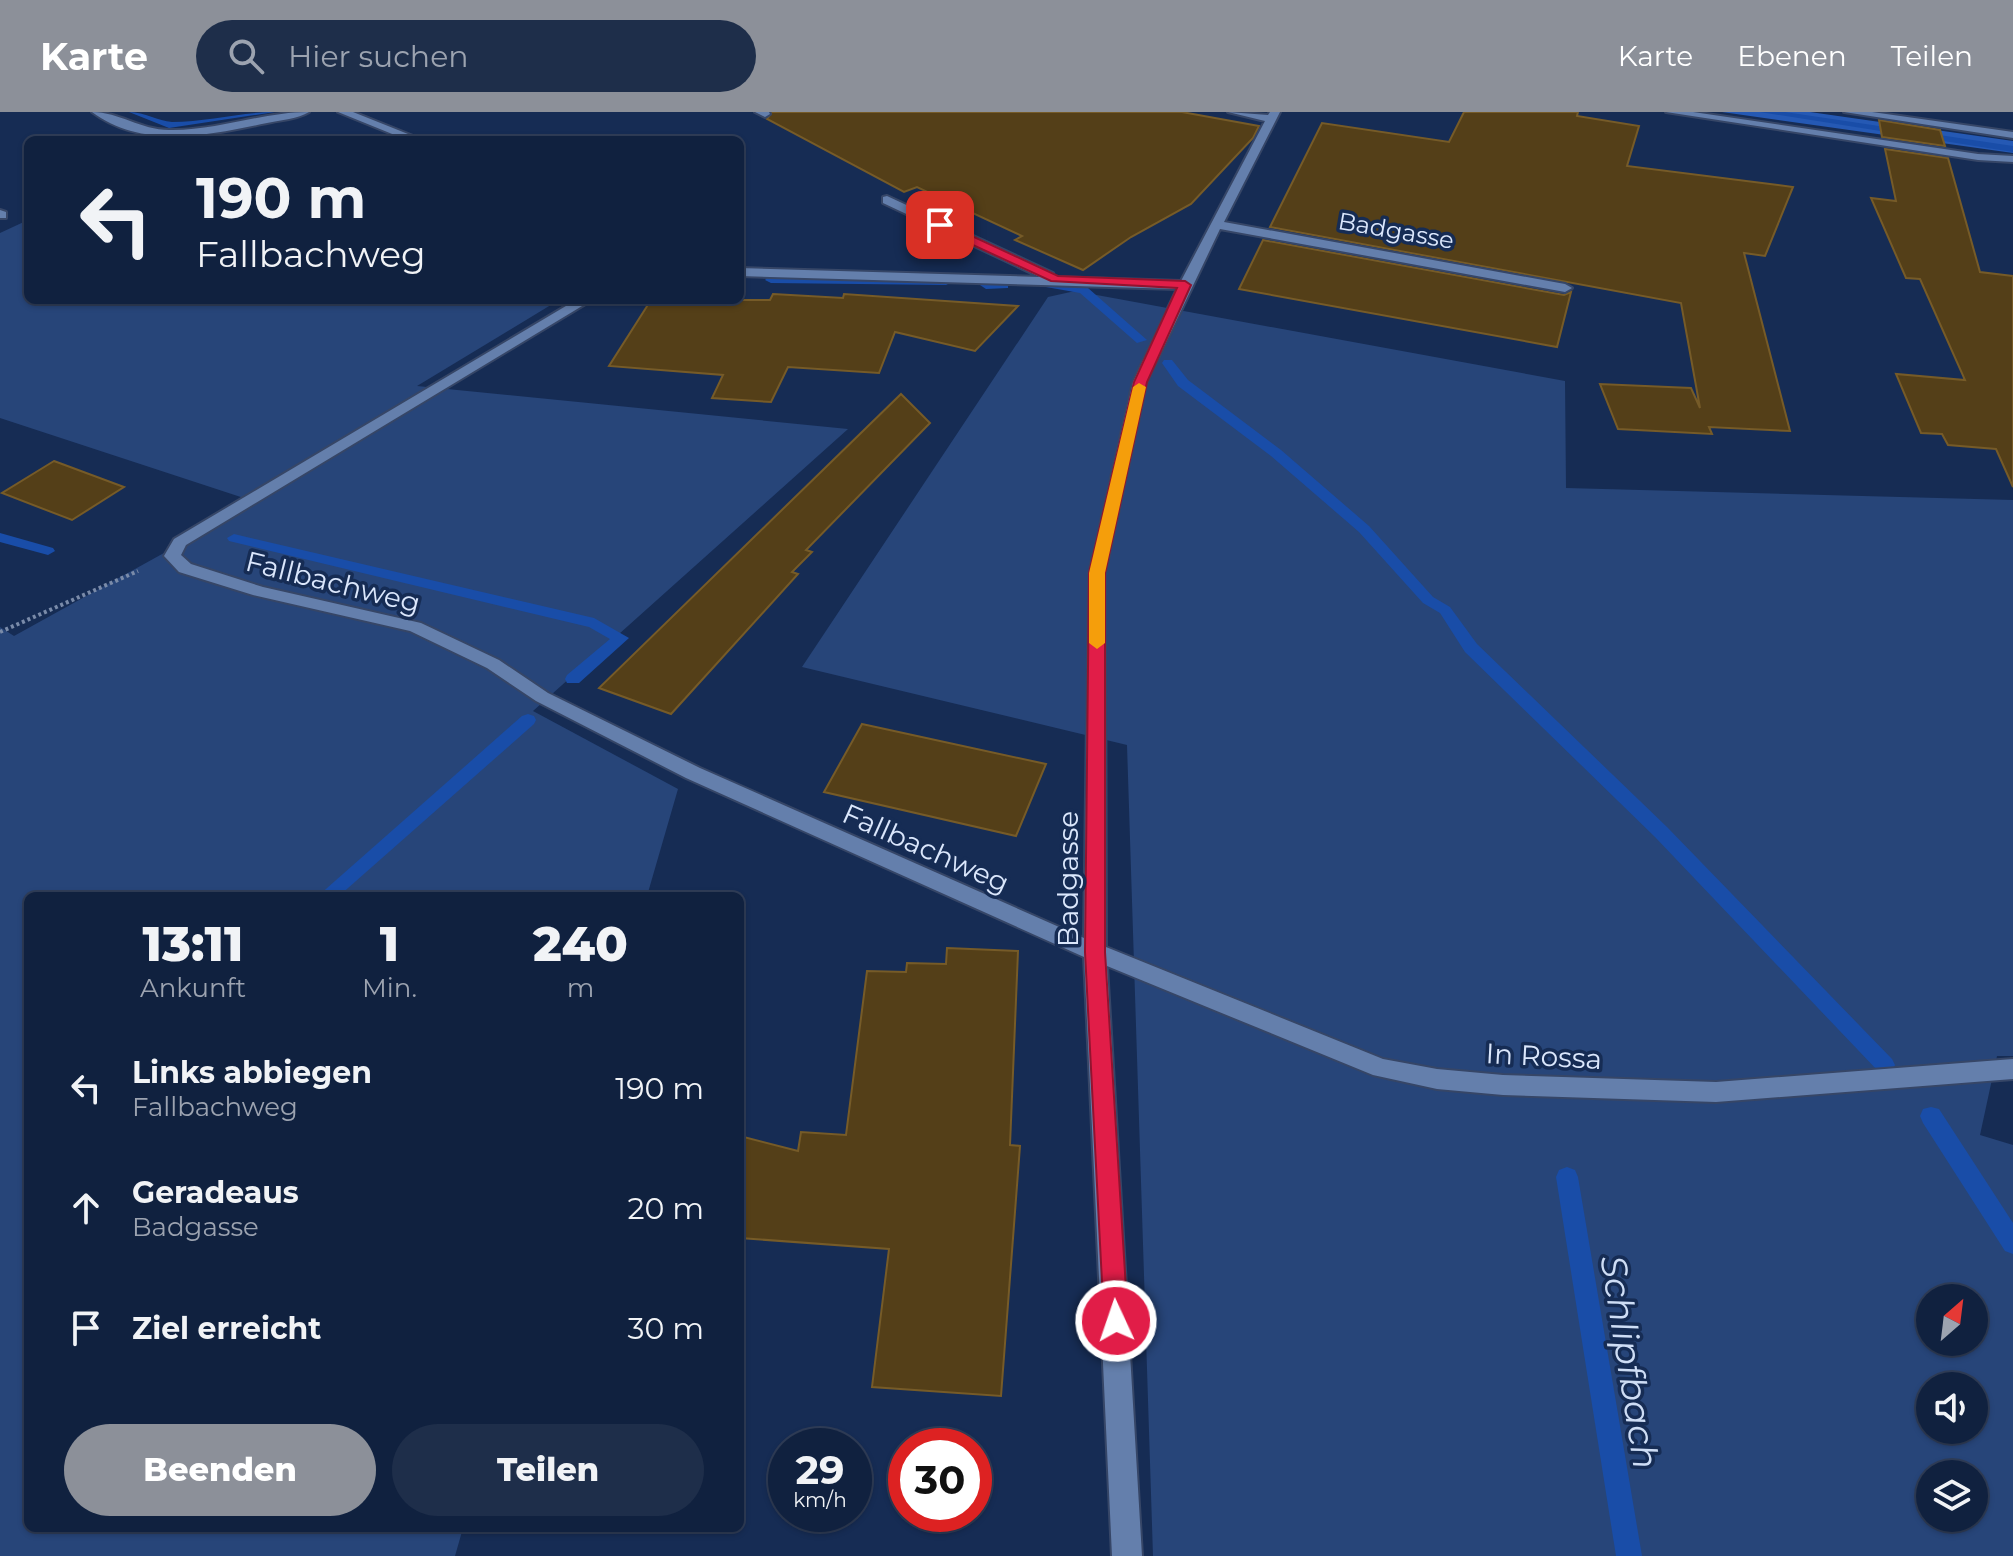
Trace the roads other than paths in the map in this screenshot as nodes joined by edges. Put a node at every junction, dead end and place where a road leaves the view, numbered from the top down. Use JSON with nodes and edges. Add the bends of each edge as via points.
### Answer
{"nodes":[{"id":1,"x":97,"y":112,"type":"edge"},
{"id":2,"x":304,"y":112,"type":"edge"},
{"id":3,"x":343,"y":112,"type":"edge"},
{"id":4,"x":1233,"y":112,"type":"edge"},
{"id":5,"x":1671,"y":112,"type":"edge"},
{"id":6,"x":1849,"y":112,"type":"edge"},
{"id":7,"x":1274,"y":115,"type":"edge"},
{"id":8,"x":2013,"y":135,"type":"edge"},
{"id":9,"x":406,"y":136,"type":"edge"},
{"id":10,"x":2013,"y":159,"type":"edge"},
{"id":11,"x":887,"y":200,"type":"dead end"},
{"id":12,"x":1219,"y":225,"type":"junction"},
{"id":13,"x":744,"y":272,"type":"edge"},
{"id":14,"x":1056,"y":279,"type":"junction"},
{"id":15,"x":1185,"y":285,"type":"junction"},
{"id":16,"x":1565,"y":288,"type":"dead end"},
{"id":17,"x":578,"y":304,"type":"edge"},
{"id":18,"x":1095,"y":952,"type":"junction"},
{"id":19,"x":2013,"y":1069,"type":"edge"},
{"id":20,"x":1127,"y":1556,"type":"edge"}],
"edges":[{"from":1,"to":2,"type":"street","via":[[147,132],[165,133]]},
{"from":3,"to":9,"type":"street"},
{"from":4,"to":7,"type":"street"},
{"from":5,"to":10,"type":"street"},
{"from":6,"to":8,"type":"street"},
{"from":7,"to":12,"type":"street","name":"Badgasse"},
{"from":11,"to":14,"type":"street"},
{"from":12,"to":15,"type":"street","name":"Badgasse"},
{"from":12,"to":16,"type":"street","name":"Badgasse"},
{"from":13,"to":14,"type":"street"},
{"from":14,"to":15,"type":"street"},
{"from":15,"to":18,"type":"street","name":"Badgasse","via":[[1140,382],[1097,573]]},
{"from":17,"to":18,"type":"street","name":"Fallbachweg","via":[[180,542],[172,556],[185,568],[259,591],[415,627],[693,773]]},
{"from":18,"to":19,"type":"street","name":"In Rossa","via":[[1381,1068],[1437,1079],[1716,1092]]},
{"from":18,"to":20,"type":"street","name":"Badgasse"}]}
